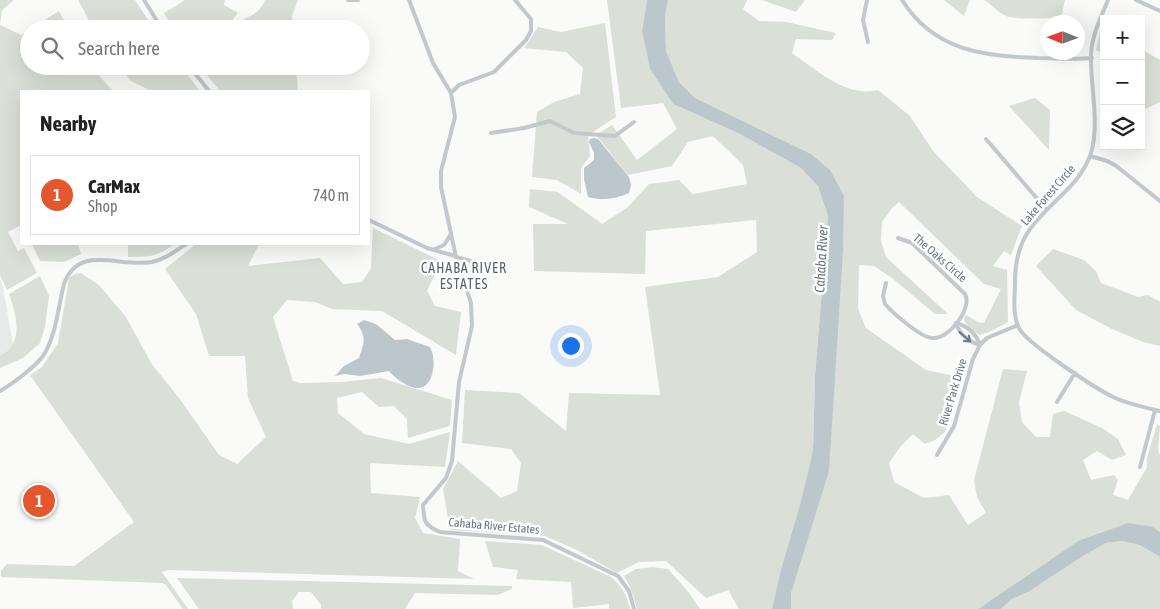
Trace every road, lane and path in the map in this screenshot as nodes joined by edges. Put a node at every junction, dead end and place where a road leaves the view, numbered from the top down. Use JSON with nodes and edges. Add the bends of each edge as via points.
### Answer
{"nodes":[{"id":1,"x":144,"y":0,"type":"edge"},
{"id":2,"x":348,"y":0,"type":"edge"},
{"id":3,"x":358,"y":0,"type":"edge"},
{"id":4,"x":409,"y":0,"type":"edge"},
{"id":5,"x":515,"y":0,"type":"edge"},
{"id":6,"x":867,"y":0,"type":"edge"},
{"id":7,"x":902,"y":0,"type":"edge"},
{"id":8,"x":1108,"y":0,"type":"edge"},
{"id":9,"x":1136,"y":0,"type":"edge"},
{"id":10,"x":1160,"y":11,"type":"edge"},
{"id":11,"x":156,"y":20,"type":"edge"},
{"id":12,"x":868,"y":42,"type":"dead end"},
{"id":13,"x":1092,"y":58,"type":"junction"},
{"id":14,"x":196,"y":75,"type":"edge"},
{"id":15,"x":208,"y":90,"type":"edge"},
{"id":16,"x":451,"y":93,"type":"junction"},
{"id":17,"x":634,"y":122,"type":"dead end"},
{"id":18,"x":491,"y":133,"type":"dead end"},
{"id":19,"x":986,"y":139,"type":"dead end"},
{"id":20,"x":1090,"y":156,"type":"junction"},
{"id":21,"x":1160,"y":201,"type":"edge"},
{"id":22,"x":1046,"y":209,"type":"junction"},
{"id":23,"x":370,"y":220,"type":"edge"},
{"id":24,"x":451,"y":234,"type":"junction"},
{"id":25,"x":898,"y":238,"type":"dead end"},
{"id":26,"x":184,"y":245,"type":"edge"},
{"id":27,"x":433,"y":249,"type":"junction"},
{"id":28,"x":456,"y":257,"type":"junction"},
{"id":29,"x":505,"y":264,"type":"dead end"},
{"id":30,"x":886,"y":283,"type":"dead end"},
{"id":31,"x":956,"y":324,"type":"junction"},
{"id":32,"x":1018,"y":325,"type":"junction"},
{"id":33,"x":980,"y":345,"type":"junction"},
{"id":34,"x":1075,"y":373,"type":"junction"},
{"id":35,"x":0,"y":391,"type":"edge"},
{"id":36,"x":1057,"y":402,"type":"dead end"},
{"id":37,"x":1158,"y":411,"type":"edge"},
{"id":38,"x":937,"y":455,"type":"dead end"},
{"id":39,"x":1140,"y":467,"type":"dead end"},
{"id":40,"x":634,"y":609,"type":"edge"}],
"edges":[{"from":1,"to":11,"type":"street"},
{"from":2,"to":3,"type":"street"},
{"from":4,"to":16,"type":"street","name":"Cahaba River Estates","via":[[433,63]]},
{"from":5,"to":16,"type":"street","via":[[530,19],[531,31],[526,40],[494,72],[459,85]]},
{"from":6,"to":12,"type":"street","via":[[863,20]]},
{"from":7,"to":13,"type":"street","via":[[927,29],[966,50],[996,56]]},
{"from":8,"to":13,"type":"street","name":"Lake Forest Circle","via":[[1094,34]]},
{"from":9,"to":10,"type":"street"},
{"from":13,"to":20,"type":"street","name":"Lake Forest Circle","via":[[1094,127]]},
{"from":14,"to":15,"type":"street"},
{"from":16,"to":24,"type":"street","name":"Cahaba River Estates","via":[[455,117],[441,171],[441,187]]},
{"from":17,"to":18,"type":"street","via":[[615,136],[574,133],[550,121]]},
{"from":19,"to":22,"type":"street"},
{"from":20,"to":21,"type":"street","via":[[1115,165]]},
{"from":20,"to":22,"type":"street","name":"Lake Forest Circle","via":[[1078,179]]},
{"from":22,"to":32,"type":"street","name":"Lake Forest Circle","via":[[1027,234],[1018,256],[1014,303]]},
{"from":23,"to":27,"type":"street"},
{"from":24,"to":27,"type":"street","via":[[444,245]]},
{"from":24,"to":28,"type":"street","name":"Cahaba River Estates"},
{"from":25,"to":31,"type":"street","name":"The Oaks Circle","via":[[912,243],[966,294],[966,306]]},
{"from":26,"to":35,"type":"street","via":[[153,262],[93,260],[74,267],[64,284],[52,337],[42,357]]},
{"from":27,"to":28,"type":"street"},
{"from":28,"to":29,"type":"street","via":[[493,267]]},
{"from":28,"to":40,"type":"street","name":"Cahaba River Estates","via":[[470,303],[472,326],[459,382],[452,461],[446,478],[423,505],[424,520],[429,527],[440,532],[543,540],[618,576],[629,591]]},
{"from":30,"to":31,"type":"street","via":[[884,304],[926,337],[940,337]]},
{"from":31,"to":33,"type":"street","one_way":true,"via":[[972,343]]},
{"from":31,"to":33,"type":"street","via":[[976,336]]},
{"from":32,"to":33,"type":"street","via":[[987,338]]},
{"from":32,"to":34,"type":"street","via":[[1030,340]]},
{"from":33,"to":38,"type":"street","name":"River Park Drive","via":[[954,426]]},
{"from":34,"to":36,"type":"street"},
{"from":34,"to":37,"type":"street","via":[[1112,397]]},
{"from":37,"to":39,"type":"street"}]}
